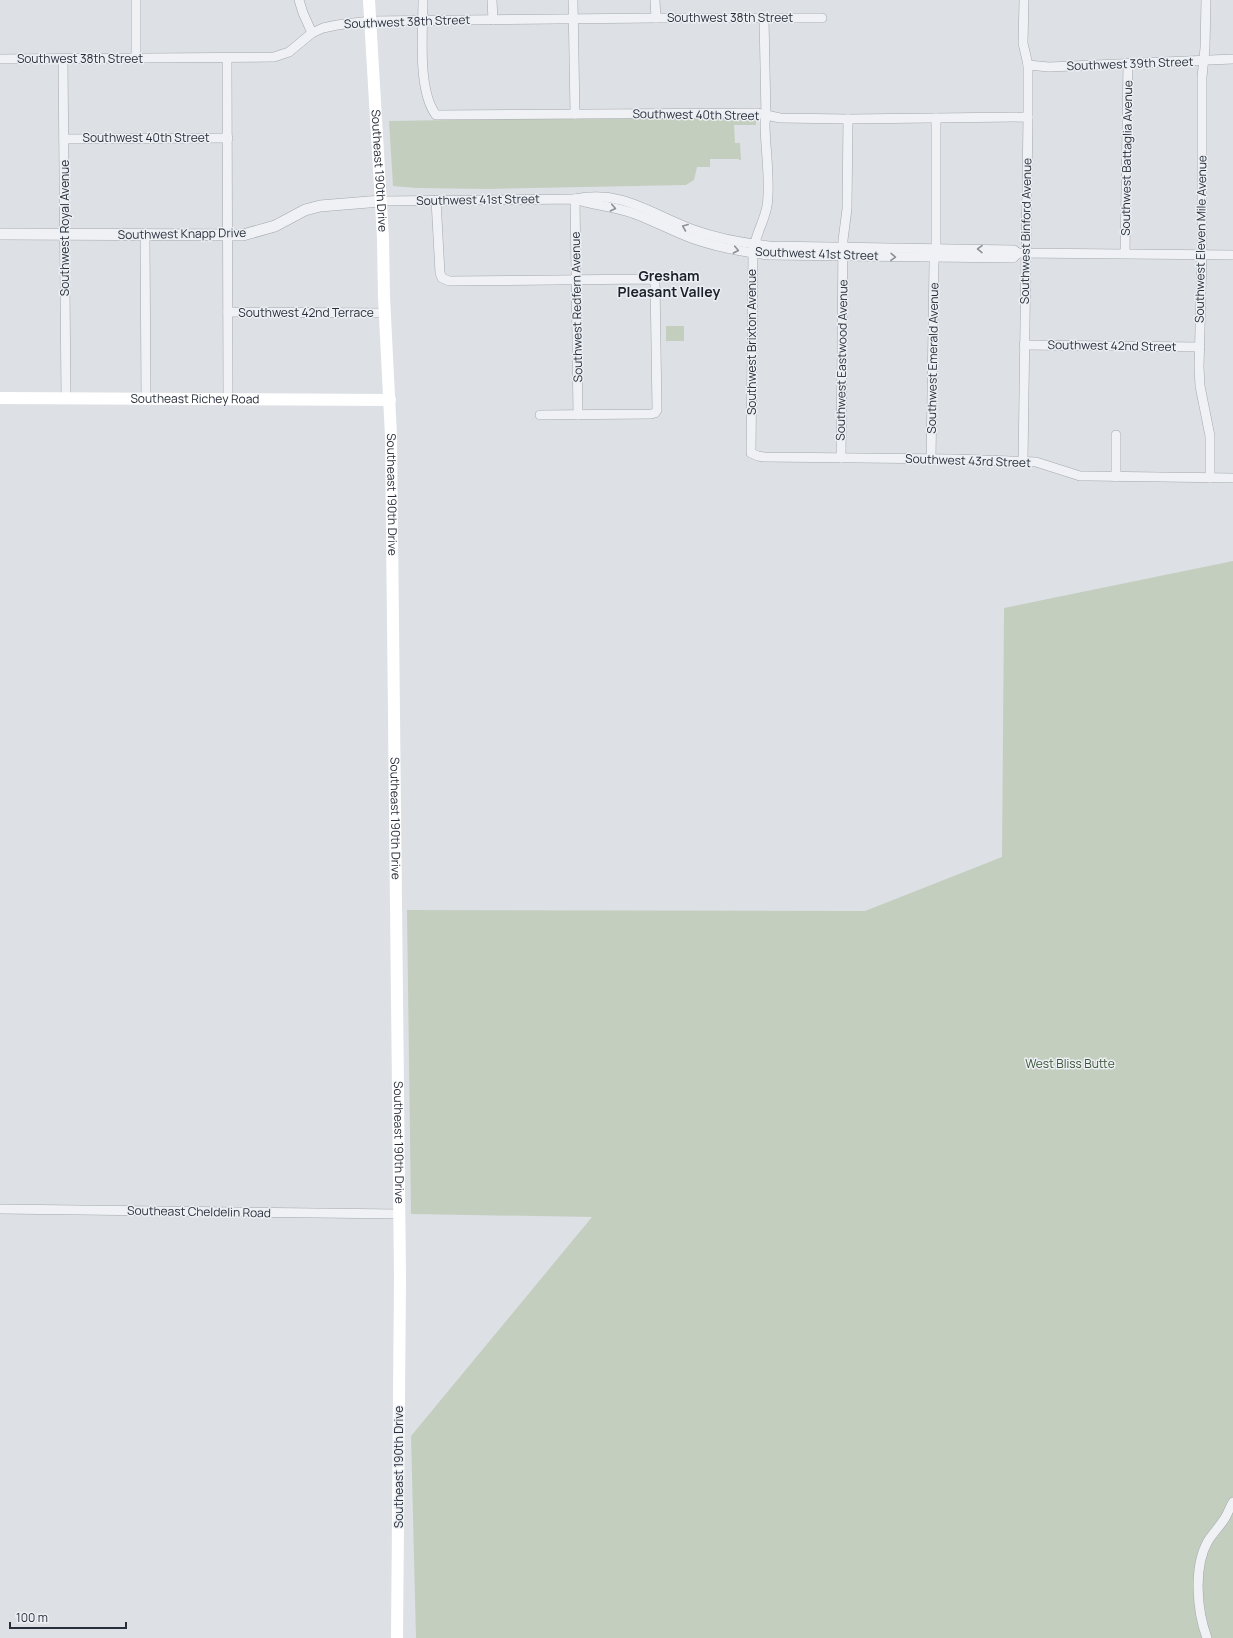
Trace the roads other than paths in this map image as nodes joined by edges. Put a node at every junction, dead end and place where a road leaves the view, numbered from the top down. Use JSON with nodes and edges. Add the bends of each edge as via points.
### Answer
{"nodes":[{"id":1,"x":136,"y":0,"type":"edge"},
{"id":2,"x":300,"y":0,"type":"edge"},
{"id":3,"x":369,"y":0,"type":"edge"},
{"id":4,"x":423,"y":0,"type":"edge"},
{"id":5,"x":492,"y":0,"type":"edge"},
{"id":6,"x":573,"y":0,"type":"edge"},
{"id":7,"x":655,"y":0,"type":"edge"},
{"id":8,"x":1024,"y":0,"type":"edge"},
{"id":9,"x":1206,"y":0,"type":"edge"},
{"id":10,"x":656,"y":18,"type":"junction"},
{"id":11,"x":764,"y":18,"type":"junction"},
{"id":12,"x":822,"y":18,"type":"dead end"},
{"id":13,"x":573,"y":19,"type":"junction"},
{"id":14,"x":423,"y":20,"type":"junction"},
{"id":15,"x":492,"y":20,"type":"junction"},
{"id":16,"x":370,"y":21,"type":"junction"},
{"id":17,"x":312,"y":33,"type":"junction"},
{"id":18,"x":136,"y":58,"type":"junction"},
{"id":19,"x":227,"y":58,"type":"junction"},
{"id":20,"x":0,"y":59,"type":"edge"},
{"id":21,"x":63,"y":59,"type":"junction"},
{"id":22,"x":1233,"y":59,"type":"edge"},
{"id":23,"x":1203,"y":61,"type":"junction"},
{"id":24,"x":1128,"y":64,"type":"junction"},
{"id":25,"x":1028,"y":65,"type":"junction"},
{"id":26,"x":575,"y":114,"type":"junction"},
{"id":27,"x":766,"y":116,"type":"junction"},
{"id":28,"x":1028,"y":117,"type":"junction"},
{"id":29,"x":936,"y":118,"type":"junction"},
{"id":30,"x":848,"y":119,"type":"junction"},
{"id":31,"x":228,"y":138,"type":"junction"},
{"id":32,"x":64,"y":139,"type":"junction"},
{"id":33,"x":436,"y":200,"type":"junction"},
{"id":34,"x":575,"y":200,"type":"junction"},
{"id":35,"x":381,"y":201,"type":"junction"},
{"id":36,"x":0,"y":234,"type":"edge"},
{"id":37,"x":65,"y":235,"type":"junction"},
{"id":38,"x":145,"y":235,"type":"junction"},
{"id":39,"x":228,"y":235,"type":"junction"},
{"id":40,"x":753,"y":249,"type":"junction"},
{"id":41,"x":844,"y":252,"type":"junction"},
{"id":42,"x":935,"y":253,"type":"junction"},
{"id":43,"x":1022,"y":253,"type":"junction"},
{"id":44,"x":1125,"y":253,"type":"junction"},
{"id":45,"x":1202,"y":254,"type":"junction"},
{"id":46,"x":1233,"y":255,"type":"edge"},
{"id":47,"x":576,"y":280,"type":"junction"},
{"id":48,"x":228,"y":312,"type":"junction"},
{"id":49,"x":385,"y":313,"type":"junction"},
{"id":50,"x":1024,"y":345,"type":"junction"},
{"id":51,"x":1200,"y":347,"type":"junction"},
{"id":52,"x":0,"y":398,"type":"edge"},
{"id":53,"x":66,"y":398,"type":"junction"},
{"id":54,"x":146,"y":398,"type":"junction"},
{"id":55,"x":228,"y":399,"type":"junction"},
{"id":56,"x":390,"y":400,"type":"junction"},
{"id":57,"x":540,"y":415,"type":"dead end"},
{"id":58,"x":578,"y":415,"type":"junction"},
{"id":59,"x":1116,"y":435,"type":"dead end"},
{"id":60,"x":751,"y":453,"type":"joint"},
{"id":61,"x":841,"y":458,"type":"junction"},
{"id":62,"x":931,"y":459,"type":"junction"},
{"id":63,"x":1022,"y":462,"type":"junction"},
{"id":64,"x":1116,"y":477,"type":"junction"},
{"id":65,"x":1210,"y":478,"type":"junction"},
{"id":66,"x":1233,"y":478,"type":"edge"},
{"id":67,"x":0,"y":1209,"type":"edge"},
{"id":68,"x":399,"y":1214,"type":"junction"},
{"id":69,"x":1233,"y":1502,"type":"edge"},
{"id":70,"x":397,"y":1638,"type":"edge"},
{"id":71,"x":1207,"y":1638,"type":"edge"}],
"edges":[{"from":1,"to":18,"type":"street"},
{"from":2,"to":17,"type":"street"},
{"from":3,"to":16,"type":"main road","name":"Southeast 190th Drive"},
{"from":4,"to":14,"type":"street"},
{"from":5,"to":15,"type":"street"},
{"from":6,"to":13,"type":"street"},
{"from":7,"to":10,"type":"street"},
{"from":8,"to":25,"type":"street","name":"Southwest Binford Avenue","via":[[1023,43]]},
{"from":9,"to":23,"type":"street","name":"Southwest Eleven Mile Avenue"},
{"from":10,"to":11,"type":"street","name":"Southwest 38th Street"},
{"from":10,"to":13,"type":"street","name":"Southwest 38th Street"},
{"from":11,"to":12,"type":"street","name":"Southwest 38th Street"},
{"from":11,"to":27,"type":"street","name":"Southwest Brixton Avenue"},
{"from":13,"to":15,"type":"street","name":"Southwest 38th Street"},
{"from":13,"to":26,"type":"street"},
{"from":14,"to":15,"type":"street","name":"Southwest 38th Street"},
{"from":14,"to":16,"type":"street","name":"Southwest 38th Street"},
{"from":14,"to":26,"type":"street","name":"Southwest 40th Street","via":[[426,89],[436,115]]},
{"from":16,"to":17,"type":"street","name":"Southwest 38th Street","via":[[337,25]]},
{"from":16,"to":35,"type":"main road","name":"Southeast 190th Drive"},
{"from":17,"to":19,"type":"street","name":"Southwest 38th Street","via":[[289,52],[274,56]]},
{"from":18,"to":19,"type":"street","name":"Southwest 38th Street"},
{"from":18,"to":21,"type":"street","name":"Southwest 38th Street"},
{"from":19,"to":31,"type":"street"},
{"from":20,"to":21,"type":"street","name":"Southwest 38th Street"},
{"from":21,"to":32,"type":"street","name":"Southwest Royal Avenue"},
{"from":22,"to":23,"type":"street","name":"Southwest 39th Street"},
{"from":23,"to":24,"type":"street","name":"Southwest 39th Street"},
{"from":23,"to":45,"type":"street","name":"Southwest Eleven Mile Avenue"},
{"from":24,"to":25,"type":"street","name":"Southwest 39th Street","via":[[1049,67]]},
{"from":24,"to":44,"type":"street","name":"Southwest Battaglia Avenue"},
{"from":25,"to":28,"type":"street","name":"Southwest Binford Avenue"},
{"from":26,"to":27,"type":"street","name":"Southwest 40th Street","via":[[756,113]]},
{"from":27,"to":30,"type":"street","name":"Southwest 40th Street"},
{"from":27,"to":40,"type":"street","name":"Southwest Brixton Avenue","via":[[768,198]]},
{"from":28,"to":29,"type":"street","name":"Southwest 40th Street"},
{"from":28,"to":43,"type":"street","name":"Southwest Binford Avenue"},
{"from":29,"to":30,"type":"street","name":"Southwest 40th Street"},
{"from":29,"to":42,"type":"street","name":"Southwest Emerald Avenue"},
{"from":30,"to":41,"type":"street","name":"Southwest Eastwood Avenue"},
{"from":31,"to":32,"type":"street","name":"Southwest 40th Street"},
{"from":31,"to":39,"type":"street"},
{"from":32,"to":37,"type":"street","name":"Southwest Royal Avenue"},
{"from":33,"to":34,"type":"street","name":"Southwest 41st Street"},
{"from":33,"to":35,"type":"street","name":"Southwest 41st Street"},
{"from":33,"to":47,"type":"street","via":[[442,278],[449,281]]},
{"from":34,"to":40,"type":"street","name":"Southwest 41st Street","via":[[592,196],[620,200],[703,233]]},
{"from":34,"to":47,"type":"street","name":"Southwest Redfern Avenue"},
{"from":35,"to":39,"type":"street","name":"Southwest Knapp Drive","via":[[320,206],[305,210],[264,230],[243,235]]},
{"from":35,"to":49,"type":"main road","name":"Southeast 190th Drive"},
{"from":36,"to":37,"type":"street","name":"Southwest Knapp Drive"},
{"from":37,"to":38,"type":"street","name":"Southwest Knapp Drive"},
{"from":37,"to":53,"type":"street","name":"Southwest Royal Avenue"},
{"from":38,"to":39,"type":"street","name":"Southwest Knapp Drive"},
{"from":38,"to":54,"type":"street"},
{"from":39,"to":48,"type":"street"},
{"from":40,"to":41,"type":"street","name":"Southwest 41st Street"},
{"from":40,"to":60,"type":"street","name":"Southwest Brixton Avenue"},
{"from":41,"to":42,"type":"street","name":"Southwest 41st Street"},
{"from":41,"to":61,"type":"street","name":"Southwest Eastwood Avenue"},
{"from":42,"to":43,"type":"street","name":"Southwest 41st Street","via":[[1014,250]]},
{"from":42,"to":62,"type":"street","name":"Southwest Emerald Avenue"},
{"from":43,"to":44,"type":"street","name":"Southwest 41st Street"},
{"from":43,"to":50,"type":"street","name":"Southwest Binford Avenue"},
{"from":44,"to":45,"type":"street","name":"Southwest 41st Street"},
{"from":45,"to":46,"type":"street","name":"Southwest 41st Street"},
{"from":45,"to":51,"type":"street","name":"Southwest Eleven Mile Avenue"},
{"from":47,"to":58,"type":"street","name":"Southwest Redfern Avenue"},
{"from":47,"to":58,"type":"street","via":[[654,280],[656,288],[656,413]]},
{"from":48,"to":49,"type":"street","name":"Southwest 42nd Terrace"},
{"from":48,"to":55,"type":"street"},
{"from":49,"to":56,"type":"main road","name":"Southeast 190th Drive"},
{"from":50,"to":51,"type":"street","name":"Southwest 42nd Street"},
{"from":50,"to":63,"type":"street","name":"Southwest Binford Avenue"},
{"from":51,"to":65,"type":"street","name":"Southwest Eleven Mile Avenue","via":[[1200,386],[1210,436]]},
{"from":52,"to":53,"type":"main road","name":"Southeast Richey Road"},
{"from":53,"to":54,"type":"main road","name":"Southeast Richey Road"},
{"from":54,"to":55,"type":"main road","name":"Southeast Richey Road"},
{"from":55,"to":56,"type":"main road","name":"Southeast Richey Road"},
{"from":56,"to":68,"type":"main road","name":"Southeast 190th Drive"},
{"from":57,"to":58,"type":"street"},
{"from":59,"to":64,"type":"street"},
{"from":60,"to":61,"type":"street","name":"Southwest 43rd Street","via":[[764,457]]},
{"from":61,"to":62,"type":"street","name":"Southwest 43rd Street"},
{"from":62,"to":63,"type":"street","name":"Southwest 43rd Street"},
{"from":63,"to":64,"type":"street","name":"Southwest 43rd Street","via":[[1036,462],[1080,476]]},
{"from":64,"to":65,"type":"street","name":"Southwest 43rd Street"},
{"from":65,"to":66,"type":"street","name":"Southwest 43rd Street"},
{"from":67,"to":68,"type":"street","name":"Southeast Cheldelin Road"},
{"from":68,"to":70,"type":"main road","name":"Southeast 190th Drive"},
{"from":69,"to":71,"type":"street","via":[[1201,1557],[1199,1601]]}]}
